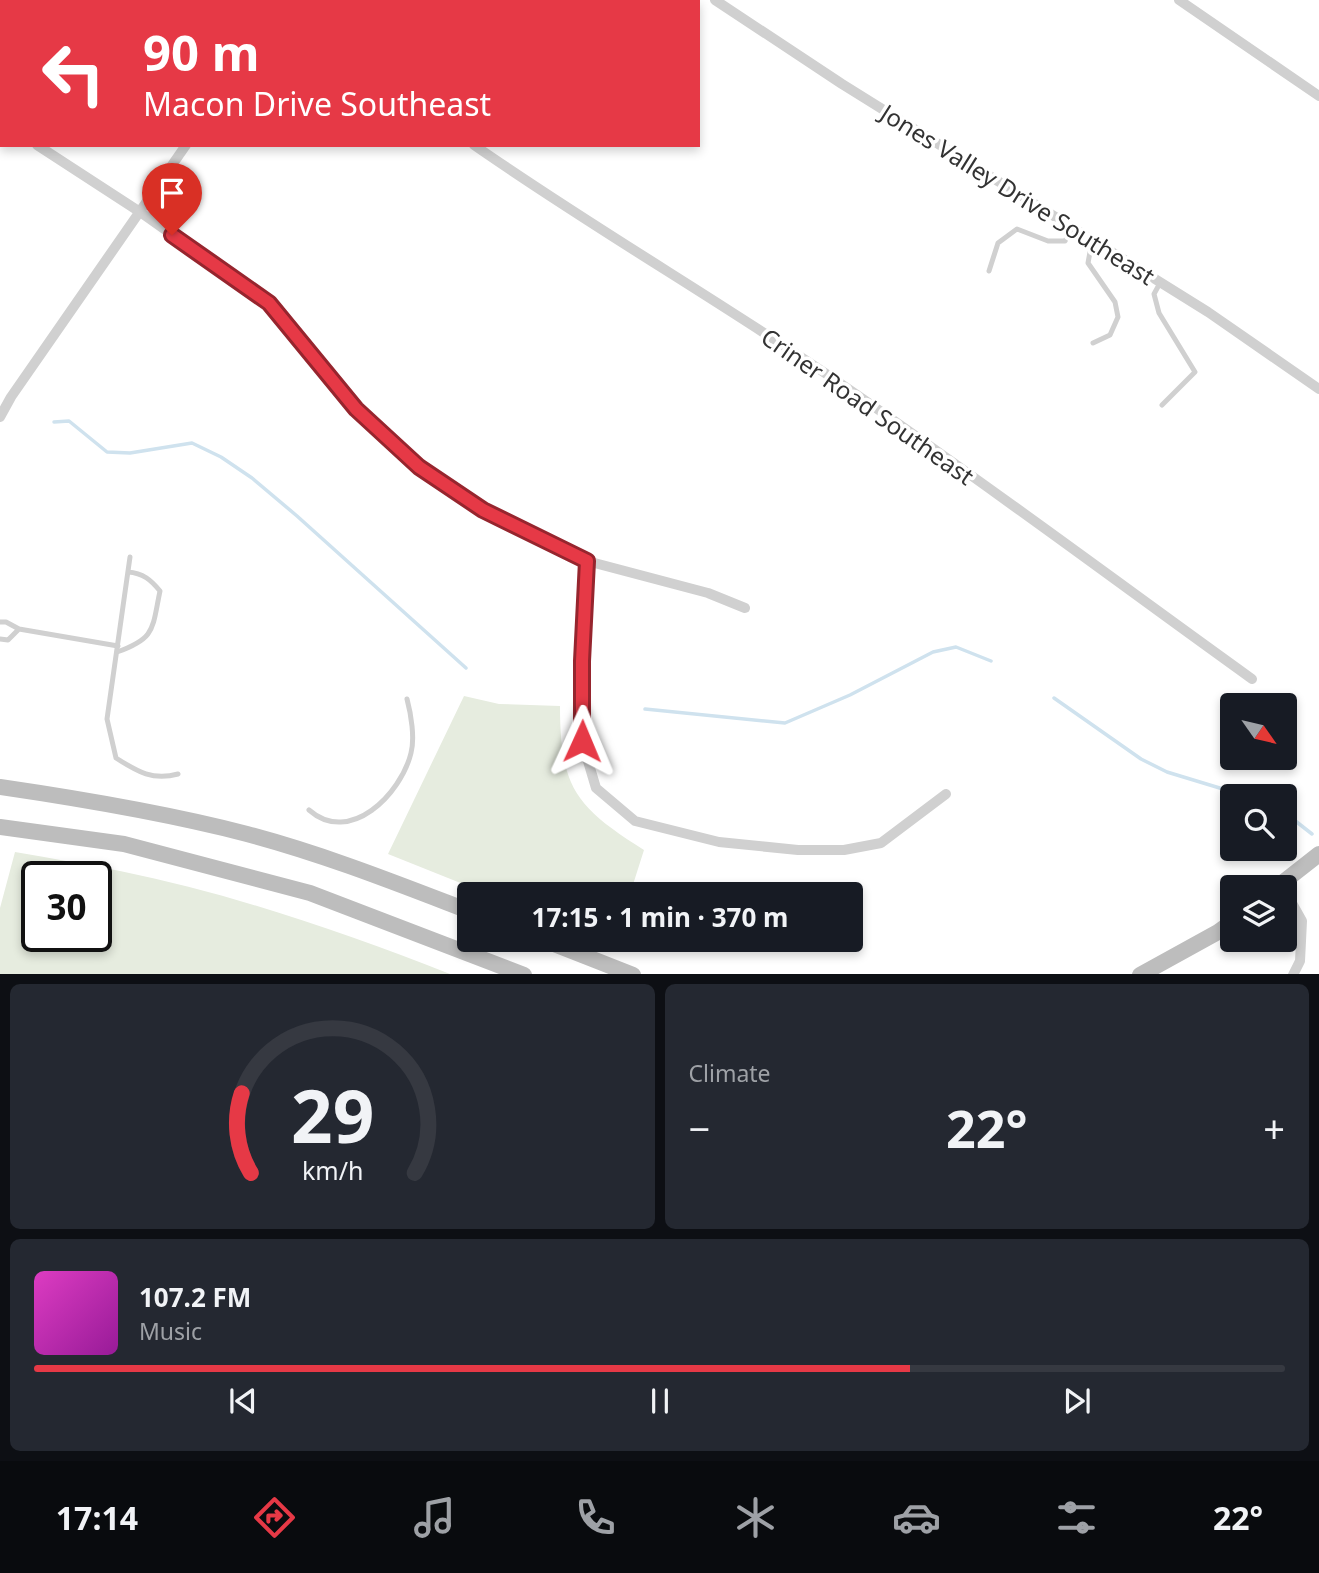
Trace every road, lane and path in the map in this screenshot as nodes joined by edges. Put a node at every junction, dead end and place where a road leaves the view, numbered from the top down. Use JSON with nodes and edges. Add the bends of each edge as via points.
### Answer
{"nodes":[{"id":1,"x":715,"y":0,"type":"edge"},
{"id":2,"x":1179,"y":0,"type":"edge"},
{"id":3,"x":1319,"y":96,"type":"edge"},
{"id":4,"x":40,"y":147,"type":"edge"},
{"id":5,"x":185,"y":147,"type":"edge"},
{"id":6,"x":477,"y":147,"type":"edge"},
{"id":7,"x":140,"y":212,"type":"junction"},
{"id":8,"x":1072,"y":228,"type":"junction"},
{"id":9,"x":1092,"y":240,"type":"junction"},
{"id":10,"x":989,"y":271,"type":"dead end"},
{"id":11,"x":1160,"y":282,"type":"junction"},
{"id":12,"x":1093,"y":342,"type":"dead end"},
{"id":13,"x":1319,"y":390,"type":"edge"},
{"id":14,"x":1162,"y":405,"type":"dead end"},
{"id":15,"x":0,"y":417,"type":"edge"},
{"id":16,"x":130,"y":557,"type":"dead end"},
{"id":17,"x":587,"y":561,"type":"junction"},
{"id":18,"x":128,"y":572,"type":"junction"},
{"id":19,"x":745,"y":608,"type":"dead end"},
{"id":20,"x":0,"y":622,"type":"edge"},
{"id":21,"x":19,"y":629,"type":"junction"},
{"id":22,"x":0,"y":639,"type":"edge"},
{"id":23,"x":117,"y":649,"type":"junction"},
{"id":24,"x":1252,"y":679,"type":"dead end"},
{"id":25,"x":407,"y":699,"type":"dead end"},
{"id":26,"x":178,"y":774,"type":"dead end"},
{"id":27,"x":0,"y":787,"type":"edge"},
{"id":28,"x":946,"y":794,"type":"dead end"},
{"id":29,"x":309,"y":810,"type":"dead end"},
{"id":30,"x":0,"y":827,"type":"edge"},
{"id":31,"x":1319,"y":854,"type":"edge"},
{"id":32,"x":1295,"y":875,"type":"edge"},
{"id":33,"x":457,"y":906,"type":"edge"},
{"id":34,"x":1297,"y":912,"type":"edge"},
{"id":35,"x":1220,"y":931,"type":"edge"},
{"id":36,"x":575,"y":952,"type":"edge"},
{"id":37,"x":521,"y":974,"type":"edge"},
{"id":38,"x":630,"y":974,"type":"edge"},
{"id":39,"x":1142,"y":974,"type":"edge"},
{"id":40,"x":1294,"y":974,"type":"edge"}],
"edges":[{"from":1,"to":8,"type":"street","name":"Jones Valley Drive Southeast"},
{"from":2,"to":3,"type":"street"},
{"from":4,"to":7,"type":"street"},
{"from":5,"to":7,"type":"street"},
{"from":6,"to":24,"type":"street","name":"Criner Road Southeast","via":[[847,388]]},
{"from":7,"to":15,"type":"street"},
{"from":7,"to":17,"type":"street","via":[[269,303],[356,409],[419,467],[483,510]]},
{"from":8,"to":9,"type":"street","name":"Jones Valley Drive Southeast"},
{"from":8,"to":10,"type":"lane","via":[[1065,241],[1017,229],[999,243]]},
{"from":9,"to":11,"type":"street","name":"Jones Valley Drive Southeast"},
{"from":9,"to":12,"type":"lane","via":[[1088,263],[1115,302],[1118,317],[1110,335]]},
{"from":11,"to":13,"type":"street","name":"Jones Valley Drive Southeast"},
{"from":11,"to":14,"type":"lane","via":[[1154,294],[1159,313],[1195,372]]},
{"from":16,"to":18,"type":"lane"},
{"from":17,"to":19,"type":"street","via":[[708,593]]},
{"from":17,"to":28,"type":"street","via":[[582,741],[596,788],[635,821],[719,842],[844,850],[881,843]]},
{"from":18,"to":23,"type":"lane"},
{"from":18,"to":23,"type":"lane","via":[[151,580],[160,591],[145,640]]},
{"from":20,"to":21,"type":"lane"},
{"from":21,"to":22,"type":"lane","via":[[8,640]]},
{"from":21,"to":23,"type":"lane"},
{"from":23,"to":26,"type":"lane","via":[[107,719],[116,758],[163,778]]},
{"from":25,"to":29,"type":"lane","via":[[412,752],[394,790],[366,816],[346,822],[320,820]]},
{"from":27,"to":33,"type":"main road","via":[[247,834],[373,873]]},
{"from":30,"to":37,"type":"main road","via":[[124,844],[310,893]]},
{"from":31,"to":32,"type":"main road"},
{"from":34,"to":40,"type":"street","via":[[1302,921],[1300,961]]},
{"from":35,"to":39,"type":"main road"},
{"from":36,"to":38,"type":"main road"}]}
